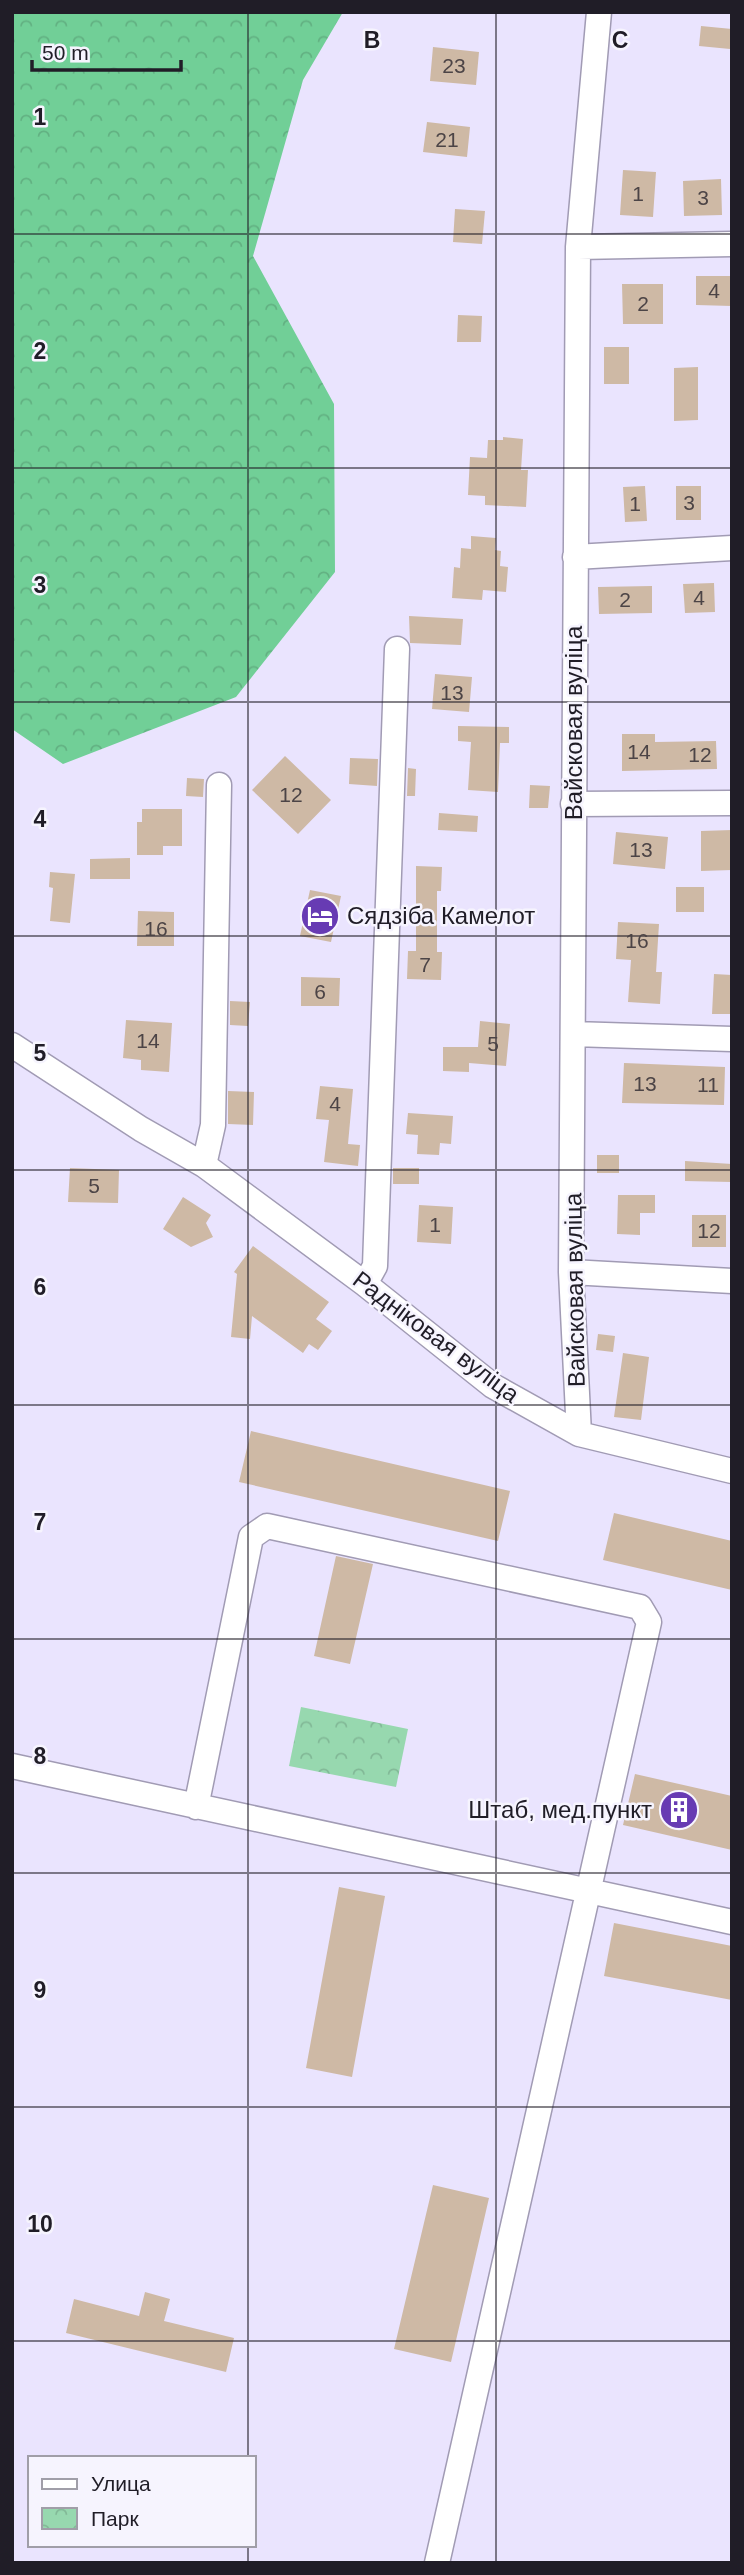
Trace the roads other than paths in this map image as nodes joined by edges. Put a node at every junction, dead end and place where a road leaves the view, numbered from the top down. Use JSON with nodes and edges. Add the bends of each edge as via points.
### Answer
{"nodes":[{"id":1,"x":599,"y":12,"type":"edge"},
{"id":2,"x":732,"y":244,"type":"edge"},
{"id":3,"x":578,"y":247,"type":"junction"},
{"id":4,"x":732,"y":548,"type":"edge"},
{"id":5,"x":575,"y":557,"type":"junction"},
{"id":6,"x":397,"y":649,"type":"dead end"},
{"id":7,"x":219,"y":785,"type":"dead end"},
{"id":8,"x":732,"y":803,"type":"edge"},
{"id":9,"x":573,"y":804,"type":"junction"},
{"id":10,"x":573,"y":1034,"type":"junction"},
{"id":11,"x":732,"y":1040,"type":"edge"},
{"id":12,"x":12,"y":1045,"type":"edge"},
{"id":13,"x":204,"y":1165,"type":"junction"},
{"id":14,"x":571,"y":1272,"type":"junction"},
{"id":15,"x":732,"y":1281,"type":"edge"},
{"id":16,"x":365,"y":1284,"type":"junction"},
{"id":17,"x":579,"y":1434,"type":"junction"},
{"id":18,"x":732,"y":1471,"type":"edge"},
{"id":19,"x":12,"y":1766,"type":"edge"},
{"id":20,"x":196,"y":1807,"type":"junction"},
{"id":21,"x":590,"y":1892,"type":"junction"},
{"id":22,"x":732,"y":1922,"type":"edge"},
{"id":23,"x":437,"y":2563,"type":"edge"}],
"edges":[{"from":1,"to":3,"type":"street","name":"Вайсковая вуліца"},
{"from":2,"to":3,"type":"street"},
{"from":3,"to":5,"type":"street","name":"Вайсковая вуліца"},
{"from":4,"to":5,"type":"street"},
{"from":5,"to":9,"type":"street","name":"Вайсковая вуліца"},
{"from":6,"to":16,"type":"street","via":[[375,1266]]},
{"from":7,"to":13,"type":"street","via":[[213,1125]]},
{"from":8,"to":9,"type":"street"},
{"from":9,"to":10,"type":"street","name":"Вайсковая вуліца"},
{"from":10,"to":11,"type":"street"},
{"from":10,"to":14,"type":"street","name":"Вайсковая вуліца"},
{"from":12,"to":13,"type":"street","name":"Радніковая вуліца"},
{"from":13,"to":16,"type":"street","name":"Радніковая вуліца"},
{"from":14,"to":15,"type":"street"},
{"from":14,"to":17,"type":"street","name":"Вайсковая вуліца"},
{"from":16,"to":17,"type":"street","name":"Радніковая вуліца","via":[[493,1385]]},
{"from":17,"to":18,"type":"street","name":"Радніковая вуліца"},
{"from":19,"to":20,"type":"street"},
{"from":20,"to":21,"type":"street"},
{"from":20,"to":21,"type":"street","via":[[251,1538],[267,1526],[640,1608],[649,1622]]},
{"from":21,"to":22,"type":"street"},
{"from":21,"to":23,"type":"street"}]}
